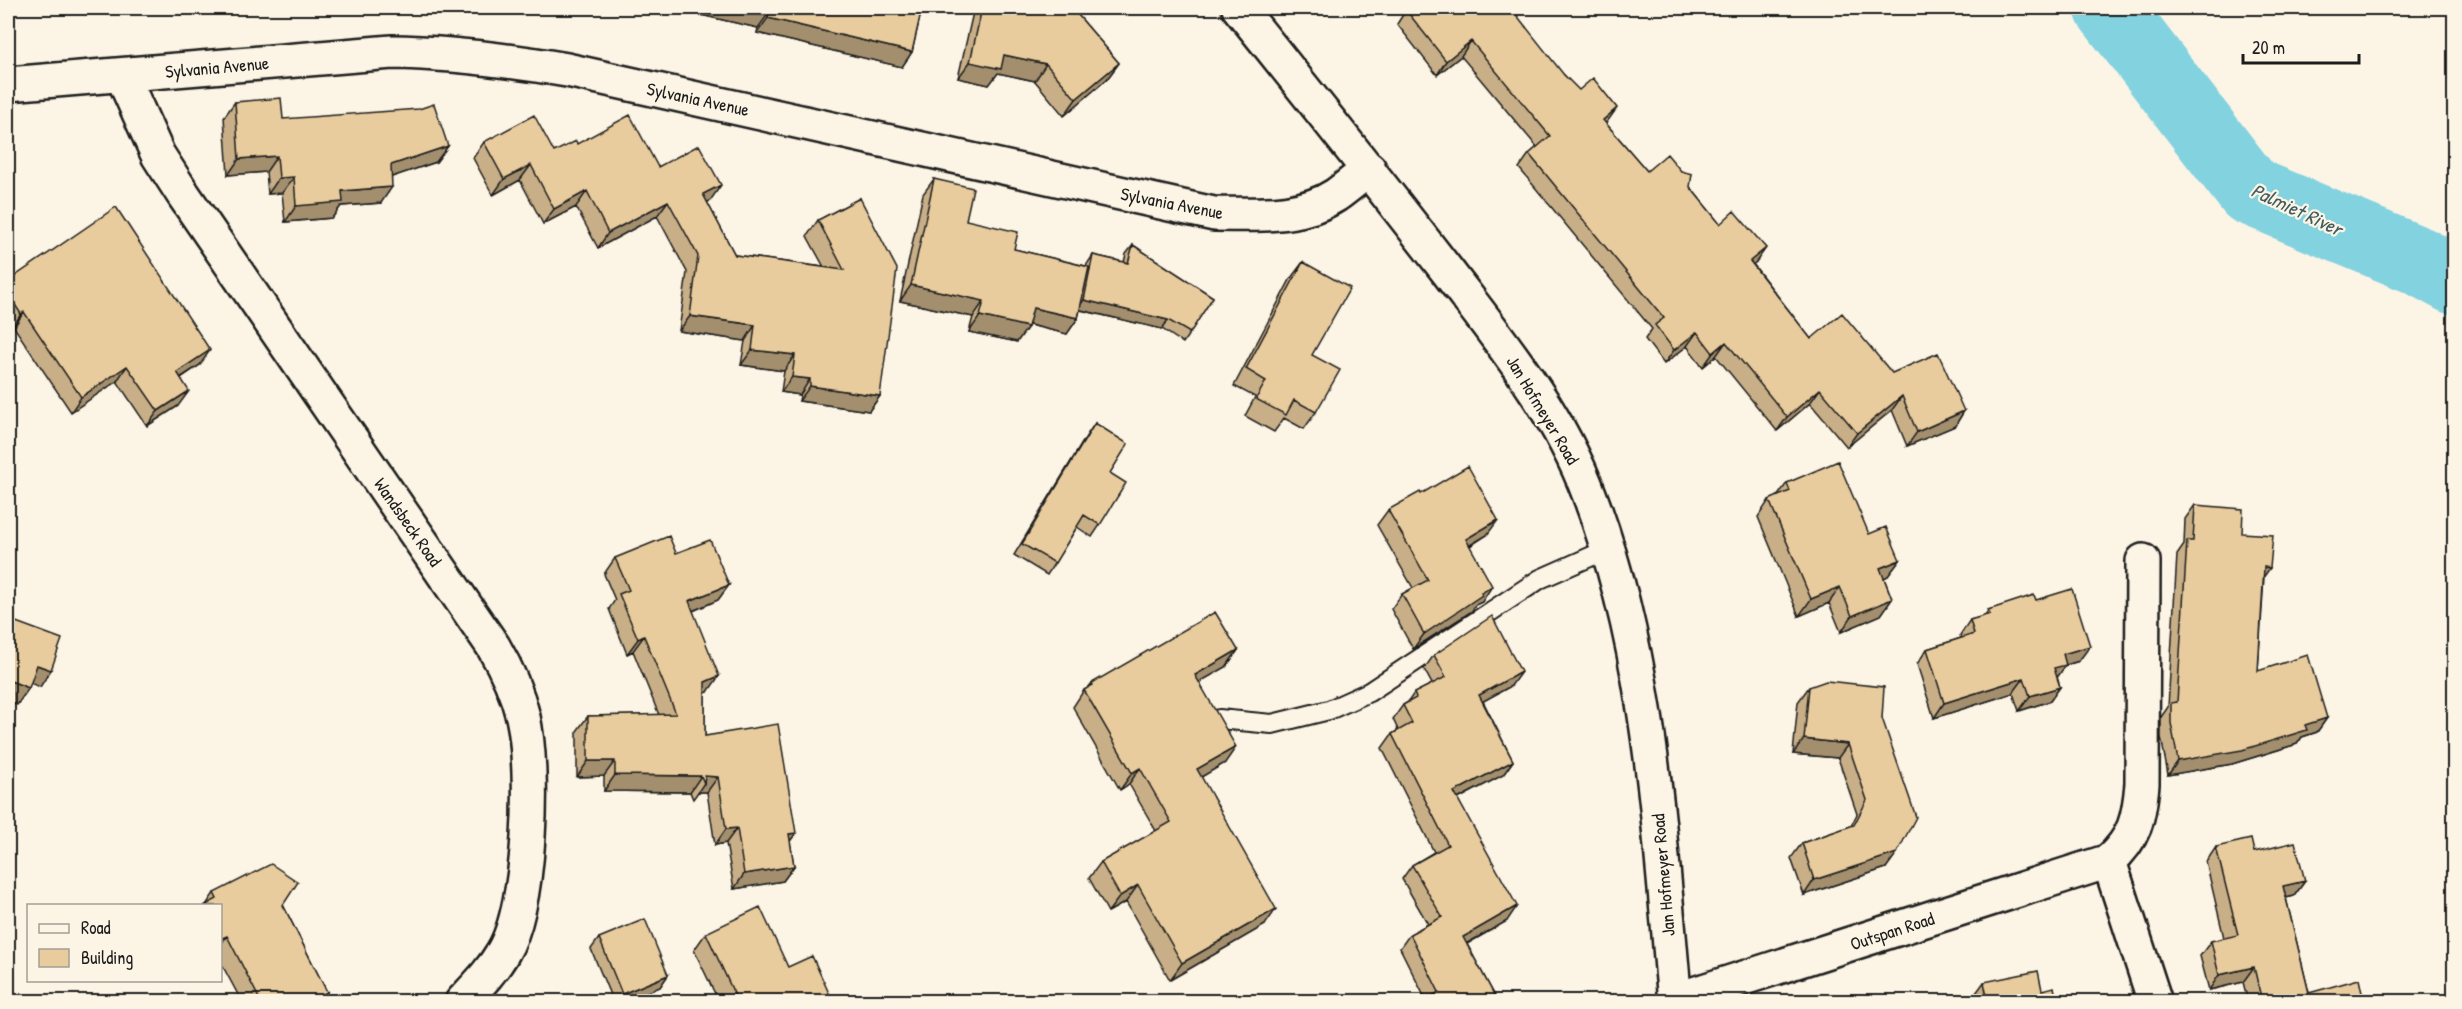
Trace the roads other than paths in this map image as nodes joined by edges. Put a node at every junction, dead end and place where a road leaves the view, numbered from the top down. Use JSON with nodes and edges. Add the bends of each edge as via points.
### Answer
{"nodes":[{"id":1,"x":1239,"y":8,"type":"edge"},
{"id":2,"x":122,"y":75,"type":"junction"},
{"id":3,"x":8,"y":84,"type":"edge"},
{"id":4,"x":1369,"y":169,"type":"junction"},
{"id":5,"x":1608,"y":549,"type":"junction"},
{"id":6,"x":2143,"y":561,"type":"dead end"},
{"id":7,"x":1219,"y":719,"type":"edge"},
{"id":8,"x":2109,"y":861,"type":"junction"},
{"id":9,"x":1675,"y":1001,"type":"edge"},
{"id":10,"x":462,"y":1002,"type":"edge"},
{"id":11,"x":2155,"y":1002,"type":"edge"}],
"edges":[{"from":1,"to":4,"type":"street","name":"Jan Hofmeyer Road"},
{"from":2,"to":3,"type":"street","name":"Sylvania Avenue"},
{"from":2,"to":4,"type":"street","name":"Sylvania Avenue","via":[[392,52],[491,57],[567,70],[1214,213],[1287,214],[1308,209],[1334,196]]},
{"from":2,"to":10,"type":"street","name":"Wandsbeck Road","via":[[158,155],[183,194],[509,674],[523,716],[529,757],[523,878],[504,951]]},
{"from":4,"to":5,"type":"street","name":"Jan Hofmeyer Road","via":[[1521,368],[1562,434],[1589,492]]},
{"from":5,"to":7,"type":"lane","via":[[1540,579],[1369,692],[1329,710],[1272,724]]},
{"from":5,"to":9,"type":"street","name":"Jan Hofmeyer Road","via":[[1645,707]]},
{"from":6,"to":8,"type":"street","via":[[2140,809],[2123,848]]},
{"from":8,"to":9,"type":"street","name":"Outspan Road"},
{"from":8,"to":11,"type":"street"}]}
